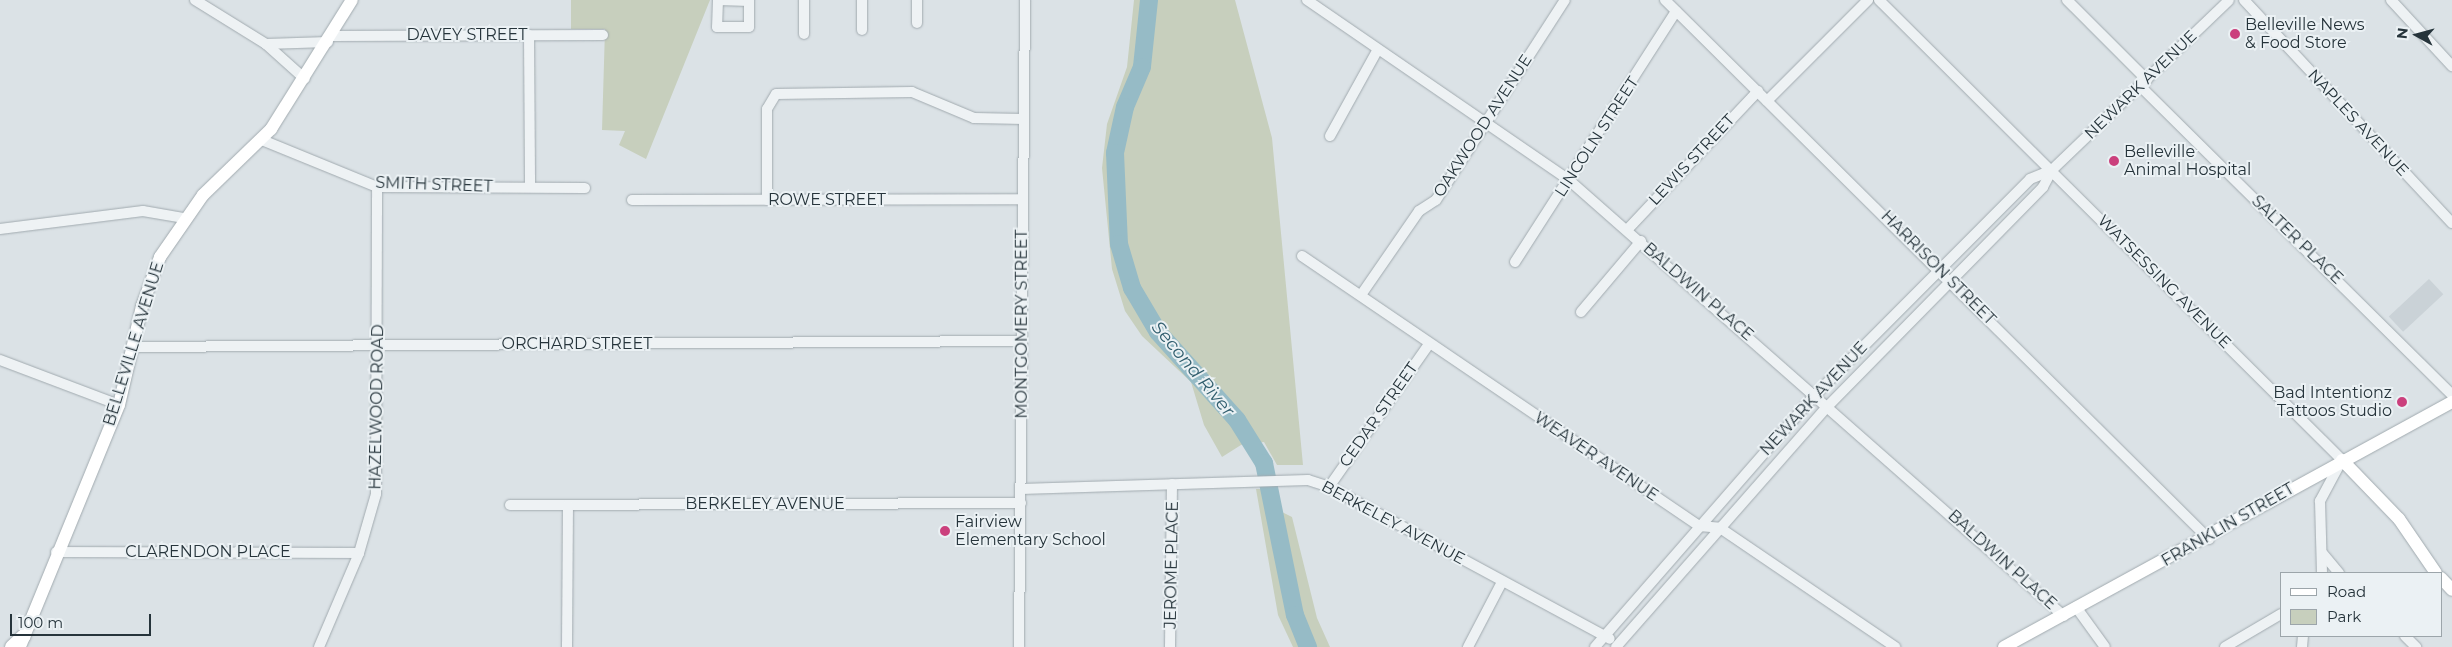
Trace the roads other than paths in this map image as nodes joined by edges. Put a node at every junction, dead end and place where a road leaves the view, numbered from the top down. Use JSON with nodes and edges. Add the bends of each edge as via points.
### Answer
{"nodes":[{"id":1,"x":195,"y":0,"type":"edge"},
{"id":2,"x":352,"y":0,"type":"edge"},
{"id":3,"x":804,"y":0,"type":"edge"},
{"id":4,"x":862,"y":0,"type":"edge"},
{"id":5,"x":917,"y":0,"type":"edge"},
{"id":6,"x":1025,"y":0,"type":"edge"},
{"id":7,"x":1307,"y":0,"type":"edge"},
{"id":8,"x":1565,"y":0,"type":"edge"},
{"id":9,"x":1665,"y":0,"type":"edge"},
{"id":10,"x":1868,"y":0,"type":"edge"},
{"id":11,"x":1879,"y":0,"type":"edge"},
{"id":12,"x":2067,"y":0,"type":"edge"},
{"id":13,"x":2244,"y":0,"type":"edge"},
{"id":14,"x":2391,"y":0,"type":"edge"},
{"id":15,"x":2224,"y":1,"type":"edge"},
{"id":16,"x":1676,"y":11,"type":"junction"},
{"id":17,"x":917,"y":23,"type":"dead end"},
{"id":18,"x":862,"y":30,"type":"dead end"},
{"id":19,"x":804,"y":34,"type":"dead end"},
{"id":20,"x":529,"y":35,"type":"junction"},
{"id":21,"x":603,"y":35,"type":"dead end"},
{"id":22,"x":330,"y":39,"type":"junction"},
{"id":23,"x":266,"y":44,"type":"junction"},
{"id":24,"x":1378,"y":49,"type":"junction"},
{"id":25,"x":2452,"y":66,"type":"edge"},
{"id":26,"x":306,"y":79,"type":"junction"},
{"id":27,"x":2144,"y":84,"type":"junction"},
{"id":28,"x":1758,"y":91,"type":"junction"},
{"id":29,"x":1767,"y":101,"type":"junction"},
{"id":30,"x":1024,"y":119,"type":"junction"},
{"id":31,"x":1486,"y":124,"type":"junction"},
{"id":32,"x":1330,"y":136,"type":"dead end"},
{"id":33,"x":262,"y":140,"type":"junction"},
{"id":34,"x":2052,"y":170,"type":"junction"},
{"id":35,"x":1570,"y":180,"type":"junction"},
{"id":36,"x":377,"y":187,"type":"junction"},
{"id":37,"x":530,"y":187,"type":"junction"},
{"id":38,"x":585,"y":188,"type":"dead end"},
{"id":39,"x":1023,"y":199,"type":"junction"},
{"id":40,"x":632,"y":200,"type":"dead end"},
{"id":41,"x":767,"y":200,"type":"junction"},
{"id":42,"x":184,"y":218,"type":"junction"},
{"id":43,"x":2452,"y":223,"type":"edge"},
{"id":44,"x":0,"y":229,"type":"edge"},
{"id":45,"x":1627,"y":230,"type":"junction"},
{"id":46,"x":1641,"y":242,"type":"junction"},
{"id":47,"x":1302,"y":256,"type":"dead end"},
{"id":48,"x":1515,"y":262,"type":"dead end"},
{"id":49,"x":1940,"y":269,"type":"junction"},
{"id":50,"x":1950,"y":279,"type":"junction"},
{"id":51,"x":1361,"y":295,"type":"junction"},
{"id":52,"x":1581,"y":312,"type":"dead end"},
{"id":53,"x":1022,"y":341,"type":"junction"},
{"id":54,"x":1429,"y":344,"type":"junction"},
{"id":55,"x":379,"y":346,"type":"junction"},
{"id":56,"x":133,"y":347,"type":"junction"},
{"id":57,"x":0,"y":360,"type":"edge"},
{"id":58,"x":1816,"y":394,"type":"junction"},
{"id":59,"x":2452,"y":395,"type":"edge"},
{"id":60,"x":2452,"y":402,"type":"edge"},
{"id":61,"x":119,"y":406,"type":"junction"},
{"id":62,"x":1828,"y":406,"type":"junction"},
{"id":63,"x":2342,"y":460,"type":"junction"},
{"id":64,"x":1172,"y":484,"type":"junction"},
{"id":65,"x":1330,"y":487,"type":"junction"},
{"id":66,"x":1021,"y":489,"type":"junction"},
{"id":67,"x":1021,"y":502,"type":"junction"},
{"id":68,"x":568,"y":505,"type":"junction"},
{"id":69,"x":510,"y":506,"type":"dead end"},
{"id":70,"x":1699,"y":526,"type":"junction"},
{"id":71,"x":1720,"y":528,"type":"junction"},
{"id":72,"x":2209,"y":539,"type":"junction"},
{"id":73,"x":56,"y":552,"type":"junction"},
{"id":74,"x":359,"y":553,"type":"junction"},
{"id":75,"x":2324,"y":554,"type":"junction"},
{"id":76,"x":2322,"y":572,"type":"edge"},
{"id":77,"x":2338,"y":572,"type":"edge"},
{"id":78,"x":2435,"y":572,"type":"edge"},
{"id":79,"x":2442,"y":579,"type":"edge"},
{"id":80,"x":1502,"y":582,"type":"junction"},
{"id":81,"x":2452,"y":590,"type":"edge"},
{"id":82,"x":2076,"y":608,"type":"junction"},
{"id":83,"x":2280,"y":615,"type":"edge"},
{"id":84,"x":2064,"y":616,"type":"junction"},
{"id":85,"x":2406,"y":637,"type":"edge"},
{"id":86,"x":1606,"y":638,"type":"junction"},
{"id":87,"x":22,"y":642,"type":"edge"},
{"id":88,"x":1620,"y":646,"type":"edge"},
{"id":89,"x":12,"y":647,"type":"edge"},
{"id":90,"x":319,"y":647,"type":"edge"},
{"id":91,"x":567,"y":647,"type":"edge"},
{"id":92,"x":1019,"y":647,"type":"edge"},
{"id":93,"x":1170,"y":647,"type":"edge"},
{"id":94,"x":1468,"y":647,"type":"edge"},
{"id":95,"x":1595,"y":647,"type":"edge"},
{"id":96,"x":1895,"y":647,"type":"edge"},
{"id":97,"x":2004,"y":647,"type":"edge"},
{"id":98,"x":2105,"y":647,"type":"edge"},
{"id":99,"x":2225,"y":647,"type":"edge"},
{"id":100,"x":2416,"y":647,"type":"edge"}],
"edges":[{"from":1,"to":23,"type":"street"},
{"from":2,"to":22,"type":"main road","name":"BELLEVILLE AVENUE"},
{"from":3,"to":19,"type":"street"},
{"from":4,"to":18,"type":"street"},
{"from":5,"to":17,"type":"street"},
{"from":6,"to":30,"type":"street","name":"MONTGOMERY STREET"},
{"from":7,"to":24,"type":"street","name":"BALDWIN PLACE"},
{"from":8,"to":31,"type":"street","name":"OAKWOOD AVENUE"},
{"from":9,"to":16,"type":"street","name":"HARRISON STREET"},
{"from":10,"to":29,"type":"street"},
{"from":11,"to":34,"type":"street","name":"WATSESSING AVENUE"},
{"from":12,"to":27,"type":"street","name":"SALTER PLACE"},
{"from":13,"to":43,"type":"street","name":"NAPLES AVENUE"},
{"from":14,"to":25,"type":"street"},
{"from":15,"to":27,"type":"street","name":"NEWARK AVENUE"},
{"from":16,"to":28,"type":"street","name":"HARRISON STREET"},
{"from":16,"to":35,"type":"street","name":"LINCOLN STREET"},
{"from":20,"to":21,"type":"street","name":"DAVEY STREET"},
{"from":20,"to":22,"type":"street","name":"DAVEY STREET"},
{"from":20,"to":37,"type":"street"},
{"from":22,"to":23,"type":"street","name":"DAVEY STREET"},
{"from":22,"to":26,"type":"main road","name":"BELLEVILLE AVENUE"},
{"from":23,"to":26,"type":"street"},
{"from":24,"to":31,"type":"street","name":"BALDWIN PLACE"},
{"from":24,"to":32,"type":"street"},
{"from":26,"to":33,"type":"main road","name":"BELLEVILLE AVENUE"},
{"from":27,"to":34,"type":"street","name":"NEWARK AVENUE"},
{"from":27,"to":59,"type":"street","name":"SALTER PLACE"},
{"from":28,"to":29,"type":"street","name":"HARRISON STREET"},
{"from":28,"to":45,"type":"street","name":"LEWIS STREET"},
{"from":29,"to":49,"type":"street","name":"HARRISON STREET"},
{"from":30,"to":39,"type":"street","name":"MONTGOMERY STREET"},
{"from":30,"to":41,"type":"street","via":[[974,118],[912,92],[776,94],[770,99]]},
{"from":31,"to":35,"type":"street","name":"BALDWIN PLACE"},
{"from":31,"to":51,"type":"street","name":"OAKWOOD AVENUE","via":[[1436,200],[1419,211]]},
{"from":33,"to":36,"type":"street","name":"SMITH STREET"},
{"from":33,"to":42,"type":"main road","name":"BELLEVILLE AVENUE"},
{"from":34,"to":49,"type":"street","name":"NEWARK AVENUE","via":[[2030,179]]},
{"from":34,"to":50,"type":"street","name":"NEWARK AVENUE","via":[[2043,187]]},
{"from":34,"to":63,"type":"street","name":"WATSESSING AVENUE"},
{"from":35,"to":45,"type":"street","name":"BALDWIN PLACE"},
{"from":35,"to":48,"type":"street","name":"LINCOLN STREET"},
{"from":36,"to":37,"type":"street","name":"SMITH STREET"},
{"from":36,"to":55,"type":"street","name":"HAZELWOOD ROAD"},
{"from":37,"to":38,"type":"street","name":"SMITH STREET"},
{"from":39,"to":41,"type":"street","name":"ROWE STREET"},
{"from":39,"to":53,"type":"street","name":"MONTGOMERY STREET"},
{"from":40,"to":41,"type":"street","name":"ROWE STREET"},
{"from":42,"to":44,"type":"street","via":[[143,211]]},
{"from":42,"to":56,"type":"main road","name":"BELLEVILLE AVENUE","via":[[151,279]]},
{"from":45,"to":46,"type":"street","name":"BALDWIN PLACE"},
{"from":46,"to":52,"type":"street"},
{"from":46,"to":58,"type":"street","name":"BALDWIN PLACE"},
{"from":47,"to":51,"type":"street","name":"WEAVER AVENUE"},
{"from":49,"to":50,"type":"street","name":"HARRISON STREET"},
{"from":49,"to":58,"type":"street","name":"NEWARK AVENUE"},
{"from":50,"to":62,"type":"street","name":"NEWARK AVENUE"},
{"from":50,"to":72,"type":"street","name":"HARRISON STREET"},
{"from":51,"to":54,"type":"street","name":"WEAVER AVENUE"},
{"from":53,"to":55,"type":"street","name":"ORCHARD STREET"},
{"from":53,"to":66,"type":"street","name":"MONTGOMERY STREET"},
{"from":54,"to":65,"type":"street","name":"CEDAR STREET"},
{"from":54,"to":70,"type":"street","name":"WEAVER AVENUE"},
{"from":55,"to":56,"type":"street","name":"ORCHARD STREET"},
{"from":55,"to":74,"type":"street","name":"HAZELWOOD ROAD","via":[[376,494]]},
{"from":56,"to":61,"type":"main road","name":"BELLEVILLE AVENUE"},
{"from":57,"to":61,"type":"street"},
{"from":58,"to":62,"type":"street","name":"BALDWIN PLACE"},
{"from":58,"to":70,"type":"street","name":"NEWARK AVENUE"},
{"from":60,"to":63,"type":"main road","name":"FRANKLIN STREET"},
{"from":61,"to":73,"type":"main road","name":"BELLEVILLE AVENUE"},
{"from":62,"to":71,"type":"street","name":"NEWARK AVENUE"},
{"from":62,"to":84,"type":"street","name":"BALDWIN PLACE"},
{"from":63,"to":72,"type":"main road","name":"FRANKLIN STREET"},
{"from":63,"to":75,"type":"street","via":[[2320,501]]},
{"from":63,"to":78,"type":"main road","name":"WATSESSING AVENUE","via":[[2399,519]]},
{"from":64,"to":65,"type":"street","name":"BERKELEY AVENUE","via":[[1256,478],[1308,480]]},
{"from":64,"to":66,"type":"street","name":"BERKELEY AVENUE"},
{"from":64,"to":93,"type":"street","name":"JEROME PLACE"},
{"from":65,"to":80,"type":"street","name":"BERKELEY AVENUE"},
{"from":66,"to":67,"type":"street","name":"MONTGOMERY STREET"},
{"from":67,"to":68,"type":"street","name":"BERKELEY AVENUE"},
{"from":67,"to":92,"type":"street","name":"MONTGOMERY STREET"},
{"from":68,"to":69,"type":"street","name":"BERKELEY AVENUE"},
{"from":68,"to":91,"type":"street"},
{"from":70,"to":71,"type":"street","name":"WEAVER AVENUE"},
{"from":70,"to":86,"type":"street","name":"NEWARK AVENUE"},
{"from":71,"to":88,"type":"street","name":"NEWARK AVENUE"},
{"from":71,"to":96,"type":"street","name":"WEAVER AVENUE"},
{"from":72,"to":82,"type":"main road","name":"FRANKLIN STREET"},
{"from":73,"to":74,"type":"street","name":"CLARENDON PLACE"},
{"from":73,"to":87,"type":"main road","name":"BELLEVILLE AVENUE"},
{"from":74,"to":90,"type":"street","name":"HAZELWOOD ROAD"},
{"from":75,"to":76,"type":"street"},
{"from":75,"to":77,"type":"street"},
{"from":79,"to":81,"type":"main road"},
{"from":80,"to":86,"type":"street","name":"BERKELEY AVENUE"},
{"from":80,"to":94,"type":"street"},
{"from":82,"to":84,"type":"main road","name":"FRANKLIN STREET"},
{"from":82,"to":98,"type":"street"},
{"from":83,"to":99,"type":"street"},
{"from":84,"to":97,"type":"main road","name":"FRANKLIN STREET"},
{"from":85,"to":100,"type":"street"},
{"from":86,"to":88,"type":"street","name":"BERKELEY AVENUE"},
{"from":86,"to":95,"type":"street","name":"NEWARK AVENUE"},
{"from":87,"to":89,"type":"highway"}]}
